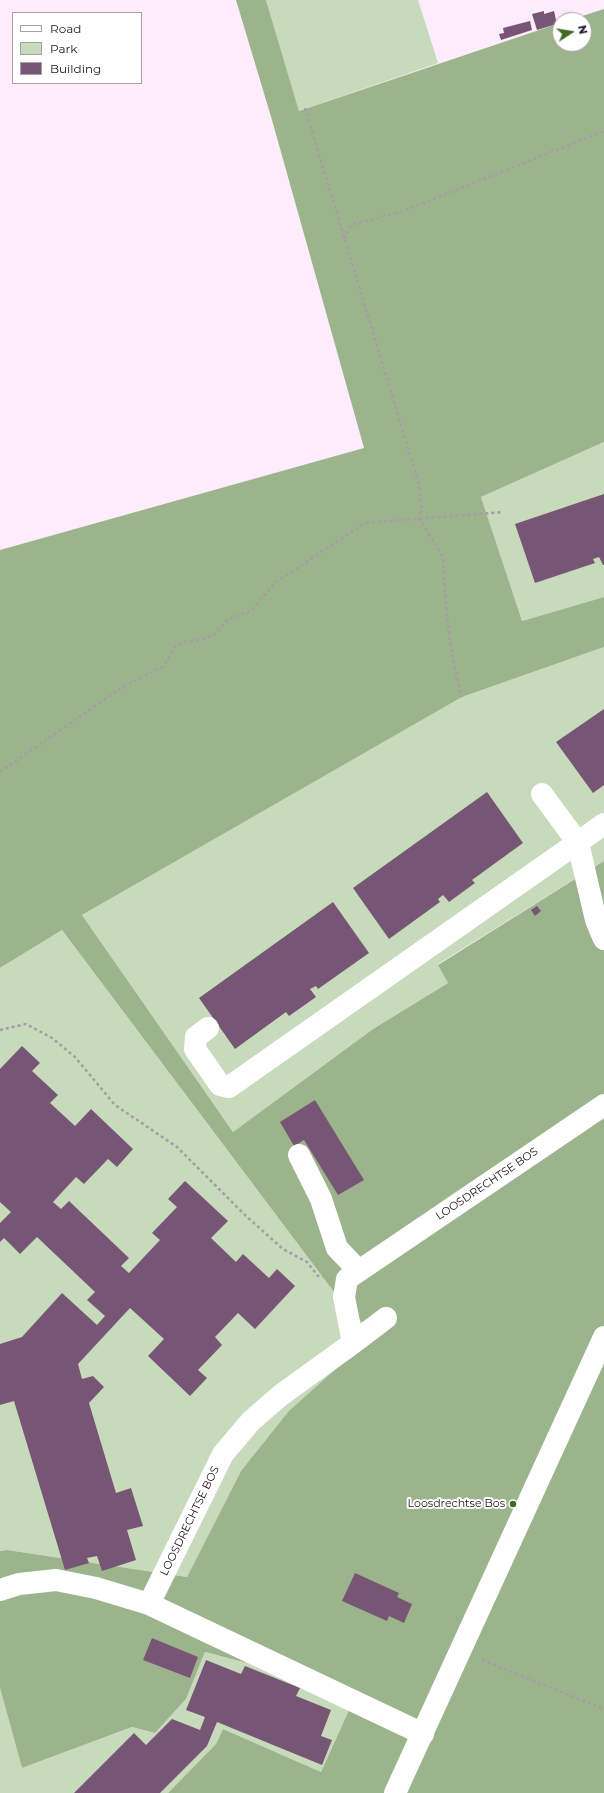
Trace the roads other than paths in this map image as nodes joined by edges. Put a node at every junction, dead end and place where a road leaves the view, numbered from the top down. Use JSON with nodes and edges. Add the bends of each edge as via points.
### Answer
{"nodes":[{"id":1,"x":542,"y":794,"type":"dead end"},
{"id":2,"x":604,"y":824,"type":"edge"},
{"id":3,"x":578,"y":843,"type":"junction"},
{"id":4,"x":604,"y":939,"type":"edge"},
{"id":5,"x":208,"y":1028,"type":"dead end"},
{"id":6,"x":604,"y":1105,"type":"edge"},
{"id":7,"x":299,"y":1155,"type":"dead end"},
{"id":8,"x":353,"y":1275,"type":"junction"},
{"id":9,"x":386,"y":1318,"type":"dead end"},
{"id":10,"x":604,"y":1337,"type":"edge"},
{"id":11,"x":353,"y":1343,"type":"junction"},
{"id":12,"x":0,"y":1590,"type":"edge"},
{"id":13,"x":149,"y":1604,"type":"junction"},
{"id":14,"x":423,"y":1734,"type":"junction"},
{"id":15,"x":395,"y":1793,"type":"edge"}],
"edges":[{"from":1,"to":3,"type":"street"},
{"from":2,"to":3,"type":"street"},
{"from":3,"to":4,"type":"street","via":[[596,920]]},
{"from":3,"to":5,"type":"street","via":[[229,1087],[220,1085],[195,1049],[196,1037]]},
{"from":6,"to":8,"type":"street","name":"LOOSDRECHTSE BOS"},
{"from":7,"to":8,"type":"street","via":[[321,1199],[337,1248]]},
{"from":8,"to":11,"type":"street","via":[[344,1297]]},
{"from":9,"to":11,"type":"street","name":"LOOSDRECHTSE BOS"},
{"from":10,"to":14,"type":"street"},
{"from":11,"to":13,"type":"street","name":"LOOSDRECHTSE BOS","via":[[281,1394],[251,1421],[223,1454]]},
{"from":12,"to":13,"type":"street","via":[[19,1584],[56,1580],[96,1588]]},
{"from":13,"to":14,"type":"street"},
{"from":14,"to":15,"type":"street"}]}
